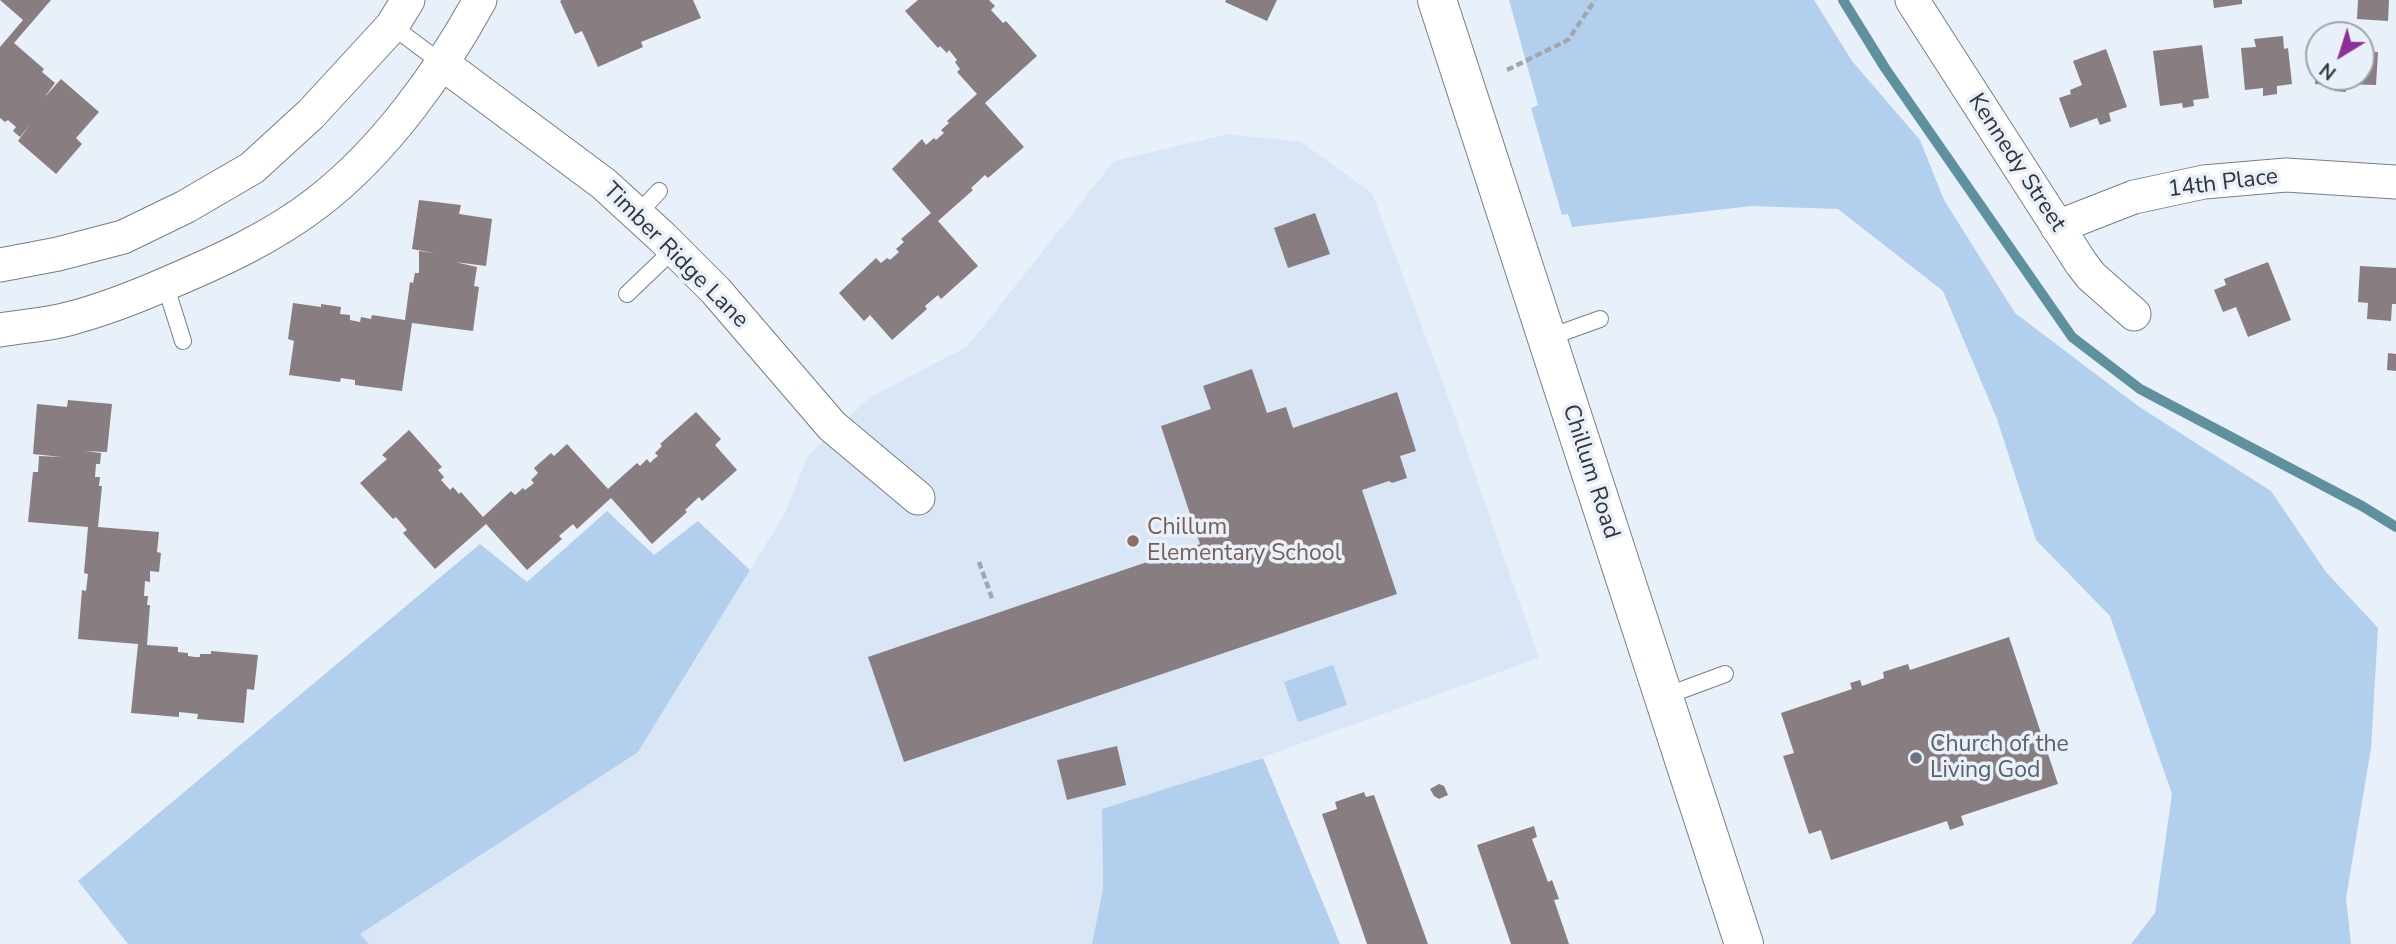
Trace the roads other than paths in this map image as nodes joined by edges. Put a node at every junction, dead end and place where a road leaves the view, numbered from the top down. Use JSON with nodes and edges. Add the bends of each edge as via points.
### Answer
{"nodes":[{"id":1,"x":480,"y":0,"type":"edge"},
{"id":2,"x":1437,"y":0,"type":"edge"},
{"id":3,"x":1912,"y":0,"type":"edge"},
{"id":4,"x":403,"y":7,"type":"edge"},
{"id":5,"x":443,"y":64,"type":"junction"},
{"id":6,"x":2396,"y":182,"type":"edge"},
{"id":7,"x":2057,"y":227,"type":"junction"},
{"id":8,"x":674,"y":249,"type":"junction"},
{"id":9,"x":0,"y":265,"type":"edge"},
{"id":10,"x":165,"y":284,"type":"junction"},
{"id":11,"x":627,"y":294,"type":"dead end"},
{"id":12,"x":2134,"y":314,"type":"dead end"},
{"id":13,"x":1600,"y":319,"type":"dead end"},
{"id":14,"x":0,"y":330,"type":"edge"},
{"id":15,"x":1547,"y":338,"type":"junction"},
{"id":16,"x":183,"y":341,"type":"dead end"},
{"id":17,"x":918,"y":498,"type":"dead end"},
{"id":18,"x":1725,"y":674,"type":"dead end"},
{"id":19,"x":1663,"y":697,"type":"junction"},
{"id":20,"x":1744,"y":944,"type":"edge"}],
"edges":[{"from":1,"to":5,"type":"street"},
{"from":2,"to":15,"type":"main road","name":"Chillum Road"},
{"from":3,"to":7,"type":"street","name":"Kennedy Street"},
{"from":4,"to":5,"type":"lane"},
{"from":4,"to":9,"type":"street","via":[[311,114],[252,168],[123,237]]},
{"from":5,"to":8,"type":"street","name":"Timber Ridge Lane","via":[[604,184],[648,203]]},
{"from":5,"to":10,"type":"street","via":[[372,153],[318,203],[261,239]]},
{"from":6,"to":7,"type":"street","name":"14th Place","via":[[2286,175],[2204,182],[2134,197]]},
{"from":7,"to":12,"type":"street","name":"Kennedy Street","via":[[2091,276]]},
{"from":8,"to":11,"type":"lane"},
{"from":8,"to":17,"type":"street","name":"Timber Ridge Lane","via":[[716,290],[832,426]]},
{"from":10,"to":14,"type":"street","via":[[67,319]]},
{"from":10,"to":16,"type":"lane"},
{"from":13,"to":15,"type":"lane"},
{"from":15,"to":19,"type":"main road","name":"Chillum Road"},
{"from":18,"to":19,"type":"lane"},
{"from":19,"to":20,"type":"main road","name":"Chillum Road"}]}
